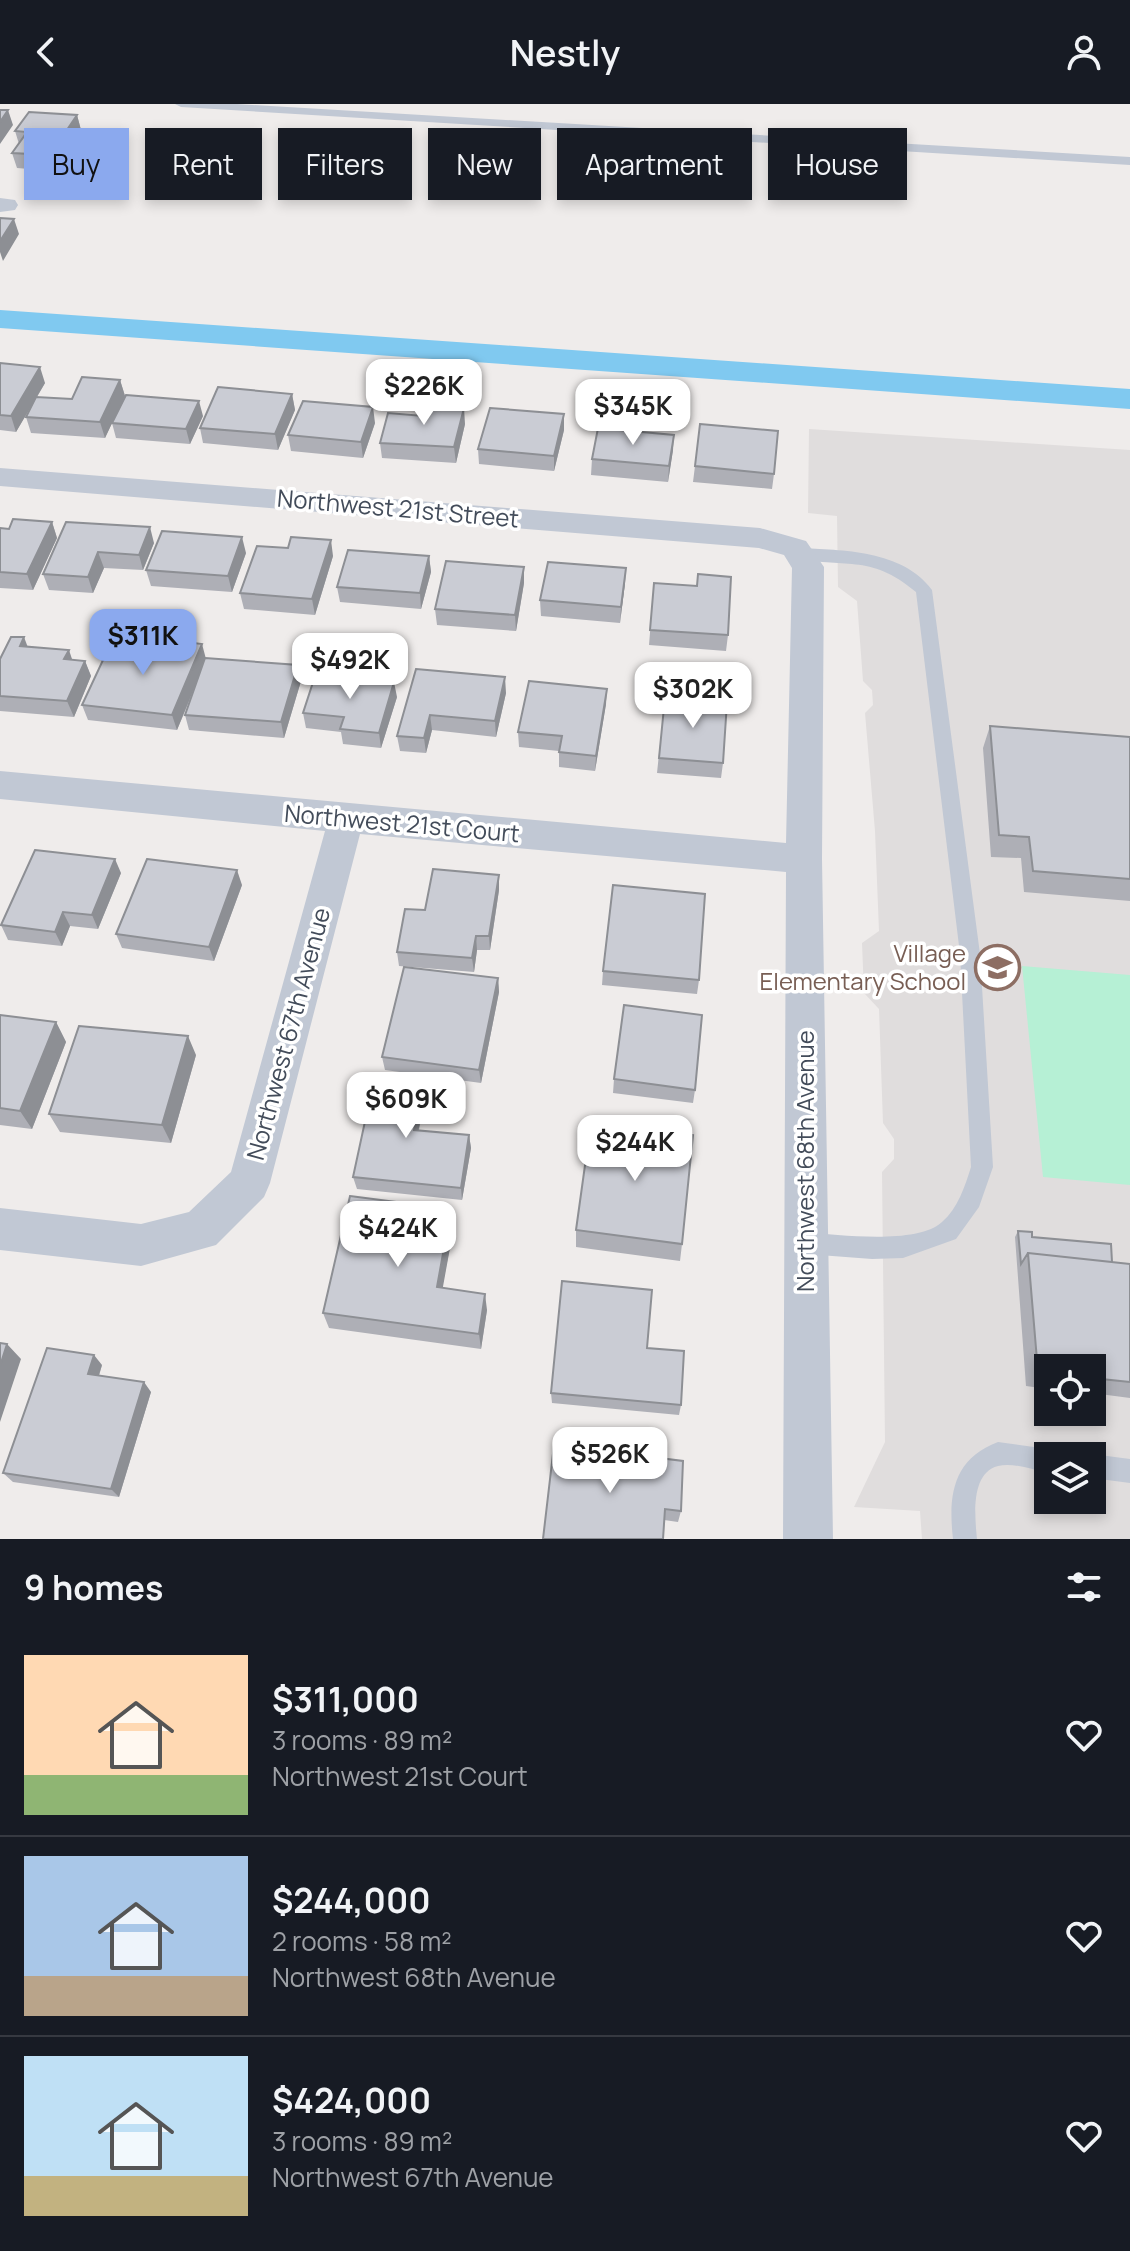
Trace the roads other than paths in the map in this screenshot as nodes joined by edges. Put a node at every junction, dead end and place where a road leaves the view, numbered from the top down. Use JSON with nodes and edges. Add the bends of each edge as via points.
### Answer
{"nodes":[{"id":1,"x":181,"y":104,"type":"edge"},
{"id":2,"x":1130,"y":161,"type":"edge"},
{"id":3,"x":0,"y":477,"type":"edge"},
{"id":4,"x":796,"y":550,"type":"junction"},
{"id":5,"x":0,"y":785,"type":"edge"},
{"id":6,"x":346,"y":819,"type":"junction"},
{"id":7,"x":804,"y":859,"type":"junction"},
{"id":8,"x":0,"y":1229,"type":"edge"},
{"id":9,"x":806,"y":1243,"type":"junction"},
{"id":10,"x":1034,"y":1459,"type":"edge"},
{"id":11,"x":1106,"y":1468,"type":"edge"},
{"id":12,"x":1130,"y":1471,"type":"edge"},
{"id":13,"x":808,"y":1539,"type":"edge"},
{"id":14,"x":965,"y":1539,"type":"edge"}],
"edges":[{"from":1,"to":2,"type":"lane"},
{"from":3,"to":4,"type":"street","name":"Northwest 21st Street","via":[[760,538]]},
{"from":4,"to":7,"type":"street","name":"Northwest 68th Avenue","via":[[808,567]]},
{"from":4,"to":9,"type":"lane","via":[[896,567],[924,590],[969,942],[982,1167],[971,1200],[948,1232],[903,1247]]},
{"from":5,"to":6,"type":"street","name":"Northwest 21st Court"},
{"from":6,"to":7,"type":"street","name":"Northwest 21st Court"},
{"from":6,"to":8,"type":"street","name":"Northwest 67th Avenue","via":[[249,1183],[201,1230],[141,1245]]},
{"from":7,"to":9,"type":"street","name":"Northwest 68th Avenue"},
{"from":9,"to":13,"type":"street","name":"Northwest 68th Avenue"},
{"from":10,"to":14,"type":"lane","via":[[998,1454],[978,1465],[965,1489]]},
{"from":11,"to":12,"type":"lane"}]}
